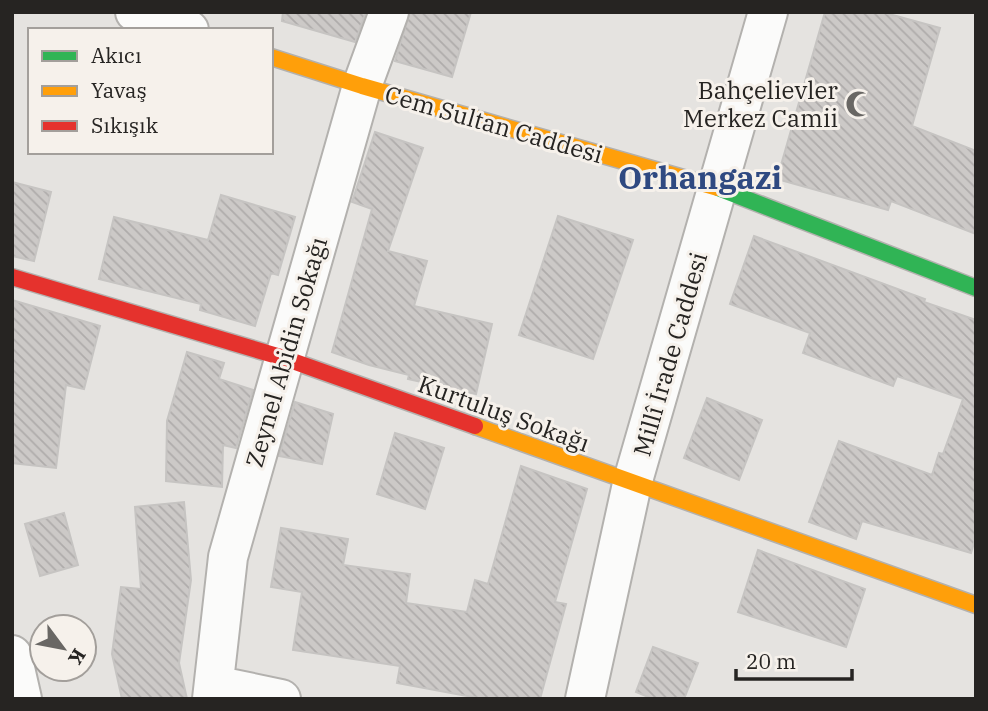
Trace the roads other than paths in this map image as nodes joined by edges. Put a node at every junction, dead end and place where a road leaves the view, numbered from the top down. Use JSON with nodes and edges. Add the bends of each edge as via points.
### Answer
{"nodes":[{"id":1,"x":135,"y":12,"type":"edge"},
{"id":2,"x":389,"y":12,"type":"edge"},
{"id":3,"x":768,"y":12,"type":"edge"},
{"id":4,"x":183,"y":28,"type":"edge"},
{"id":5,"x":273,"y":58,"type":"edge"},
{"id":6,"x":362,"y":86,"type":"junction"},
{"id":7,"x":717,"y":188,"type":"junction"},
{"id":8,"x":12,"y":277,"type":"edge"},
{"id":9,"x":976,"y":288,"type":"edge"},
{"id":10,"x":284,"y":358,"type":"junction"},
{"id":11,"x":632,"y":484,"type":"junction"},
{"id":12,"x":976,"y":605,"type":"edge"},
{"id":13,"x":12,"y":655,"type":"edge"},
{"id":14,"x":213,"y":692,"type":"edge"},
{"id":15,"x":22,"y":699,"type":"edge"},
{"id":16,"x":281,"y":699,"type":"edge"},
{"id":17,"x":585,"y":699,"type":"edge"}],
"edges":[{"from":1,"to":4,"type":"street"},
{"from":2,"to":6,"type":"street","name":"Zeynel Abidin Sokağı"},
{"from":3,"to":7,"type":"street","name":"Millî İrade Caddesi"},
{"from":5,"to":6,"type":"street","name":"Cem Sultan Caddesi"},
{"from":6,"to":7,"type":"street","name":"Cem Sultan Caddesi"},
{"from":6,"to":10,"type":"street","name":"Zeynel Abidin Sokağı"},
{"from":7,"to":9,"type":"street","name":"Cem Sultan Caddesi"},
{"from":7,"to":11,"type":"street","name":"Millî İrade Caddesi"},
{"from":8,"to":10,"type":"street","name":"Kurtuluş Sokağı"},
{"from":10,"to":11,"type":"street","name":"Kurtuluş Sokağı"},
{"from":10,"to":14,"type":"street","name":"Zeynel Abidin Sokağı","via":[[228,557]]},
{"from":11,"to":12,"type":"street","name":"Kurtuluş Sokağı"},
{"from":11,"to":17,"type":"street","name":"Millî İrade Caddesi"},
{"from":13,"to":15,"type":"street"},
{"from":14,"to":16,"type":"street"}]}
